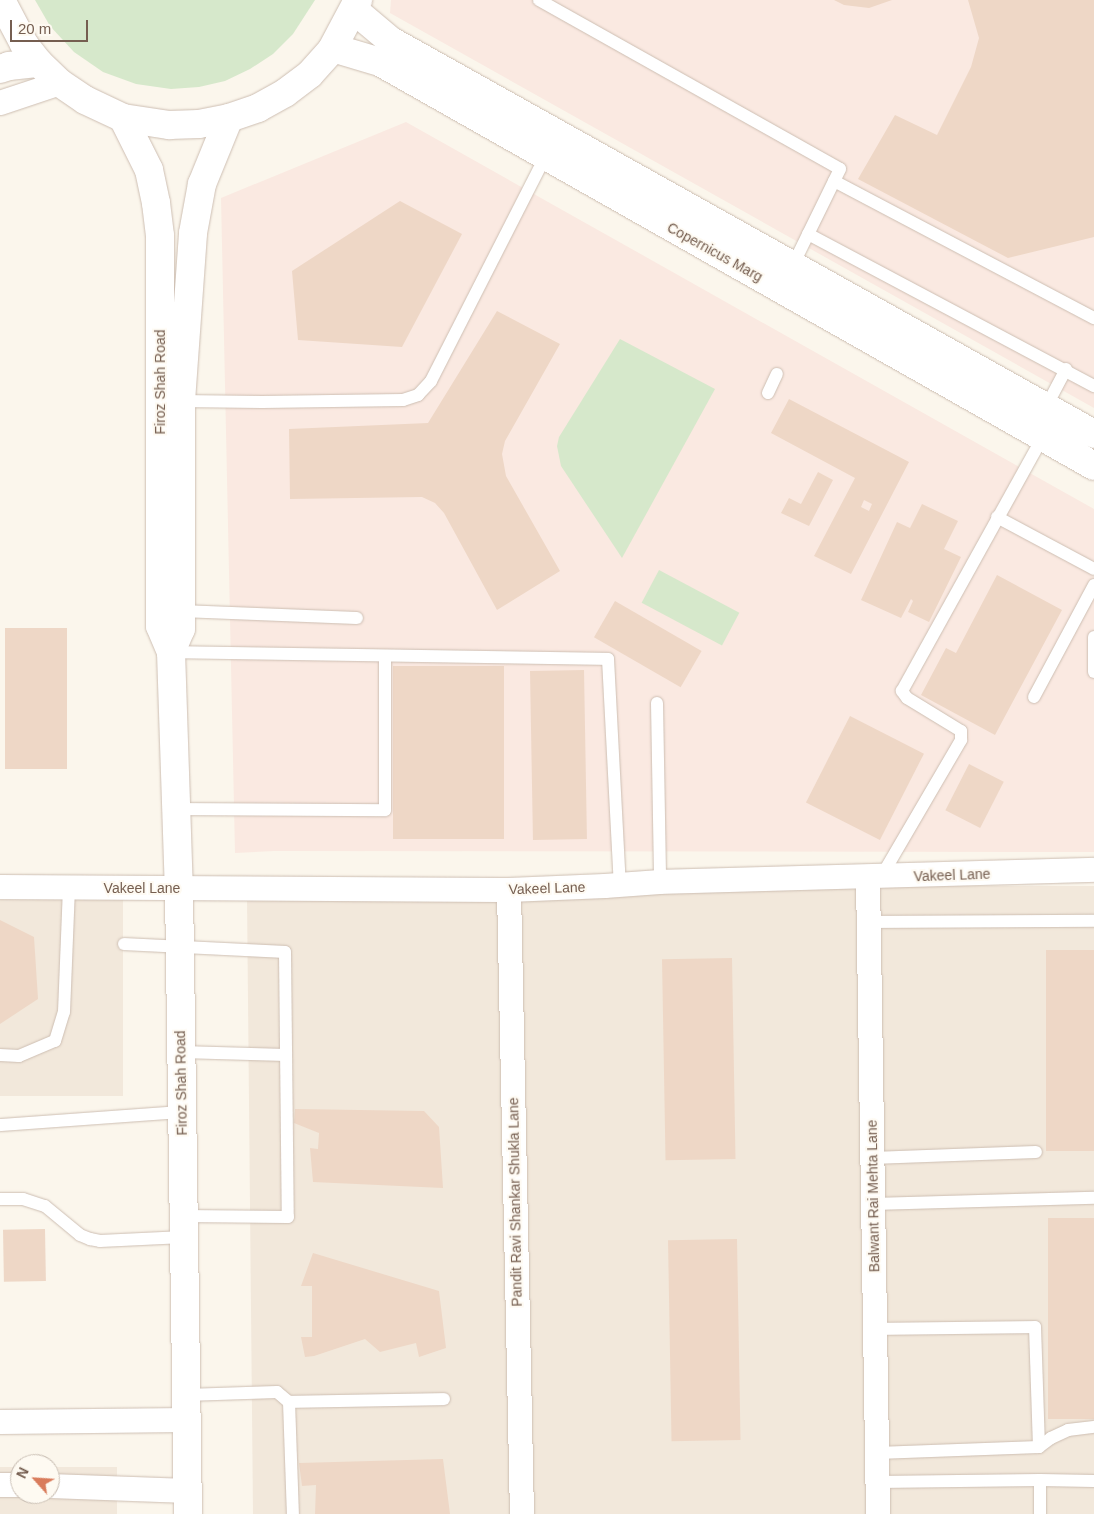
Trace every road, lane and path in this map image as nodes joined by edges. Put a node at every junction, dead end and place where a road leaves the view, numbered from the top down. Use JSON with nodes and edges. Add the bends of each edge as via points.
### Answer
{"nodes":[{"id":1,"x":1,"y":0,"type":"edge"},
{"id":2,"x":539,"y":0,"type":"edge"},
{"id":3,"x":356,"y":5,"type":"edge"},
{"id":4,"x":333,"y":48,"type":"junction"},
{"id":5,"x":39,"y":63,"type":"junction"},
{"id":6,"x":0,"y":69,"type":"edge"},
{"id":7,"x":60,"y":83,"type":"junction"},
{"id":8,"x":0,"y":103,"type":"edge"},
{"id":9,"x":123,"y":118,"type":"junction"},
{"id":10,"x":229,"y":118,"type":"junction"},
{"id":11,"x":545,"y":157,"type":"junction"},
{"id":12,"x":834,"y":181,"type":"junction"},
{"id":13,"x":808,"y":234,"type":"junction"},
{"id":14,"x":793,"y":265,"type":"junction"},
{"id":15,"x":1094,"y":318,"type":"edge"},
{"id":16,"x":1066,"y":369,"type":"junction"},
{"id":17,"x":777,"y":374,"type":"dead end"},
{"id":18,"x":1094,"y":386,"type":"edge"},
{"id":19,"x":768,"y":393,"type":"dead end"},
{"id":20,"x":170,"y":401,"type":"junction"},
{"id":21,"x":1046,"y":407,"type":"junction"},
{"id":22,"x":1094,"y":434,"type":"edge"},
{"id":23,"x":1043,"y":437,"type":"junction"},
{"id":24,"x":1094,"y":466,"type":"edge"},
{"id":25,"x":997,"y":517,"type":"junction"},
{"id":26,"x":1094,"y":569,"type":"edge"},
{"id":27,"x":1094,"y":585,"type":"edge"},
{"id":28,"x":181,"y":611,"type":"junction"},
{"id":29,"x":357,"y":618,"type":"dead end"},
{"id":30,"x":1094,"y":638,"type":"edge"},
{"id":31,"x":171,"y":652,"type":"junction"},
{"id":32,"x":385,"y":656,"type":"junction"},
{"id":33,"x":1094,"y":672,"type":"edge"},
{"id":34,"x":1034,"y":697,"type":"dead end"},
{"id":35,"x":657,"y":703,"type":"dead end"},
{"id":36,"x":176,"y":809,"type":"junction"},
{"id":37,"x":1094,"y":870,"type":"edge"},
{"id":38,"x":874,"y":878,"type":"junction"},
{"id":39,"x":660,"y":882,"type":"junction"},
{"id":40,"x":620,"y":885,"type":"junction"},
{"id":41,"x":0,"y":887,"type":"edge"},
{"id":42,"x":69,"y":887,"type":"junction"},
{"id":43,"x":179,"y":888,"type":"junction"},
{"id":44,"x":509,"y":890,"type":"junction"},
{"id":45,"x":1094,"y":921,"type":"edge"},
{"id":46,"x":869,"y":922,"type":"junction"},
{"id":47,"x":124,"y":944,"type":"dead end"},
{"id":48,"x":179,"y":946,"type":"junction"},
{"id":49,"x":181,"y":1052,"type":"junction"},
{"id":50,"x":0,"y":1055,"type":"edge"},
{"id":51,"x":286,"y":1055,"type":"junction"},
{"id":52,"x":182,"y":1112,"type":"junction"},
{"id":53,"x":0,"y":1125,"type":"edge"},
{"id":54,"x":1036,"y":1152,"type":"dead end"},
{"id":55,"x":872,"y":1158,"type":"junction"},
{"id":56,"x":1094,"y":1198,"type":"edge"},
{"id":57,"x":0,"y":1199,"type":"edge"},
{"id":58,"x":873,"y":1204,"type":"junction"},
{"id":59,"x":184,"y":1226,"type":"junction"},
{"id":60,"x":875,"y":1330,"type":"junction"},
{"id":61,"x":444,"y":1399,"type":"dead end"},
{"id":62,"x":289,"y":1402,"type":"junction"},
{"id":63,"x":186,"y":1408,"type":"junction"},
{"id":64,"x":0,"y":1422,"type":"edge"},
{"id":65,"x":1094,"y":1427,"type":"edge"},
{"id":66,"x":1039,"y":1447,"type":"junction"},
{"id":67,"x":877,"y":1453,"type":"junction"},
{"id":68,"x":1040,"y":1480,"type":"junction"},
{"id":69,"x":1094,"y":1480,"type":"edge"},
{"id":70,"x":878,"y":1482,"type":"junction"},
{"id":71,"x":60,"y":1487,"type":"edge"},
{"id":72,"x":188,"y":1503,"type":"edge"},
{"id":73,"x":292,"y":1514,"type":"edge"},
{"id":74,"x":522,"y":1514,"type":"edge"},
{"id":75,"x":878,"y":1514,"type":"edge"},
{"id":76,"x":1040,"y":1514,"type":"edge"}],
"edges":[{"from":1,"to":5,"type":"main road","via":[[11,24]]},
{"from":2,"to":12,"type":"lane","via":[[840,169]]},
{"from":3,"to":4,"type":"main road"},
{"from":3,"to":14,"type":"main road","name":"Copernicus Marg","via":[[391,41]]},
{"from":4,"to":10,"type":"main road","via":[[310,74],[285,93],[258,108]]},
{"from":4,"to":11,"type":"main road","name":"Copernicus Marg","via":[[380,62]]},
{"from":5,"to":6,"type":"main road"},
{"from":5,"to":7,"type":"main road"},
{"from":7,"to":8,"type":"street"},
{"from":7,"to":9,"type":"main road","via":[[85,100]]},
{"from":9,"to":10,"type":"main road","via":[[169,125]]},
{"from":9,"to":20,"type":"main road","name":"Firoz Shah Road","via":[[149,170],[156,203]]},
{"from":10,"to":20,"type":"main road","name":"Firoz Shah Road","via":[[202,184]]},
{"from":11,"to":20,"type":"lane","via":[[430,380],[418,395],[403,400]]},
{"from":11,"to":23,"type":"main road","name":"Copernicus Marg"},
{"from":12,"to":13,"type":"lane"},
{"from":12,"to":15,"type":"lane"},
{"from":13,"to":14,"type":"lane"},
{"from":13,"to":16,"type":"lane"},
{"from":14,"to":21,"type":"main road","name":"Copernicus Marg"},
{"from":16,"to":18,"type":"lane"},
{"from":16,"to":21,"type":"lane"},
{"from":17,"to":19,"type":"lane"},
{"from":20,"to":28,"type":"main road","name":"Firoz Shah Road"},
{"from":20,"to":31,"type":"main road","name":"Firoz Shah Road","via":[[160,626]]},
{"from":21,"to":22,"type":"main road","name":"Copernicus Marg"},
{"from":23,"to":24,"type":"main road","name":"Copernicus Marg"},
{"from":23,"to":25,"type":"lane"},
{"from":25,"to":26,"type":"lane"},
{"from":25,"to":38,"type":"lane","via":[[902,691],[907,698],[961,731],[961,740]]},
{"from":27,"to":34,"type":"lane"},
{"from":28,"to":29,"type":"lane"},
{"from":28,"to":31,"type":"main road","name":"Firoz Shah Road","via":[[181,629]]},
{"from":30,"to":33,"type":"lane"},
{"from":31,"to":32,"type":"lane"},
{"from":31,"to":36,"type":"main road","name":"Firoz Shah Road"},
{"from":32,"to":36,"type":"lane","via":[[385,810]]},
{"from":32,"to":40,"type":"lane","via":[[608,659]]},
{"from":35,"to":39,"type":"lane"},
{"from":36,"to":43,"type":"main road","name":"Firoz Shah Road"},
{"from":37,"to":38,"type":"street","name":"Vakeel Lane"},
{"from":38,"to":39,"type":"street","name":"Vakeel Lane"},
{"from":38,"to":46,"type":"street","name":"Balwant Rai Mehta Lane"},
{"from":39,"to":40,"type":"street","name":"Vakeel Lane"},
{"from":40,"to":44,"type":"street","name":"Vakeel Lane"},
{"from":41,"to":42,"type":"street","name":"Vakeel Lane"},
{"from":42,"to":43,"type":"street","name":"Vakeel Lane"},
{"from":42,"to":50,"type":"lane","via":[[64,1012],[55,1041],[19,1056]]},
{"from":43,"to":44,"type":"street","name":"Vakeel Lane"},
{"from":43,"to":48,"type":"main road","name":"Firoz Shah Road"},
{"from":44,"to":74,"type":"street","name":"Pandit Ravi Shankar Shukla Lane"},
{"from":45,"to":46,"type":"lane"},
{"from":46,"to":55,"type":"street","name":"Balwant Rai Mehta Lane"},
{"from":47,"to":48,"type":"lane"},
{"from":48,"to":49,"type":"main road","name":"Firoz Shah Road"},
{"from":48,"to":51,"type":"lane","via":[[284,952]]},
{"from":49,"to":51,"type":"lane"},
{"from":49,"to":52,"type":"main road","name":"Firoz Shah Road"},
{"from":51,"to":59,"type":"lane","via":[[288,1217]]},
{"from":52,"to":53,"type":"lane"},
{"from":52,"to":59,"type":"main road","name":"Firoz Shah Road"},
{"from":54,"to":55,"type":"lane"},
{"from":55,"to":58,"type":"street","name":"Balwant Rai Mehta Lane"},
{"from":56,"to":58,"type":"lane"},
{"from":57,"to":59,"type":"lane","via":[[36,1202],[45,1206],[90,1240]]},
{"from":58,"to":60,"type":"street","name":"Balwant Rai Mehta Lane"},
{"from":59,"to":63,"type":"main road","name":"Firoz Shah Road"},
{"from":60,"to":66,"type":"lane","via":[[1036,1327]]},
{"from":60,"to":67,"type":"street","name":"Balwant Rai Mehta Lane"},
{"from":61,"to":62,"type":"lane"},
{"from":62,"to":63,"type":"lane","via":[[277,1392]]},
{"from":62,"to":73,"type":"lane"},
{"from":63,"to":64,"type":"street"},
{"from":63,"to":72,"type":"main road","name":"Firoz Shah Road"},
{"from":65,"to":66,"type":"lane","via":[[1068,1430]]},
{"from":66,"to":67,"type":"lane"},
{"from":67,"to":70,"type":"street","name":"Balwant Rai Mehta Lane"},
{"from":68,"to":69,"type":"lane"},
{"from":68,"to":70,"type":"lane"},
{"from":68,"to":76,"type":"lane"},
{"from":70,"to":75,"type":"street","name":"Balwant Rai Mehta Lane"},
{"from":71,"to":72,"type":"street"}]}
